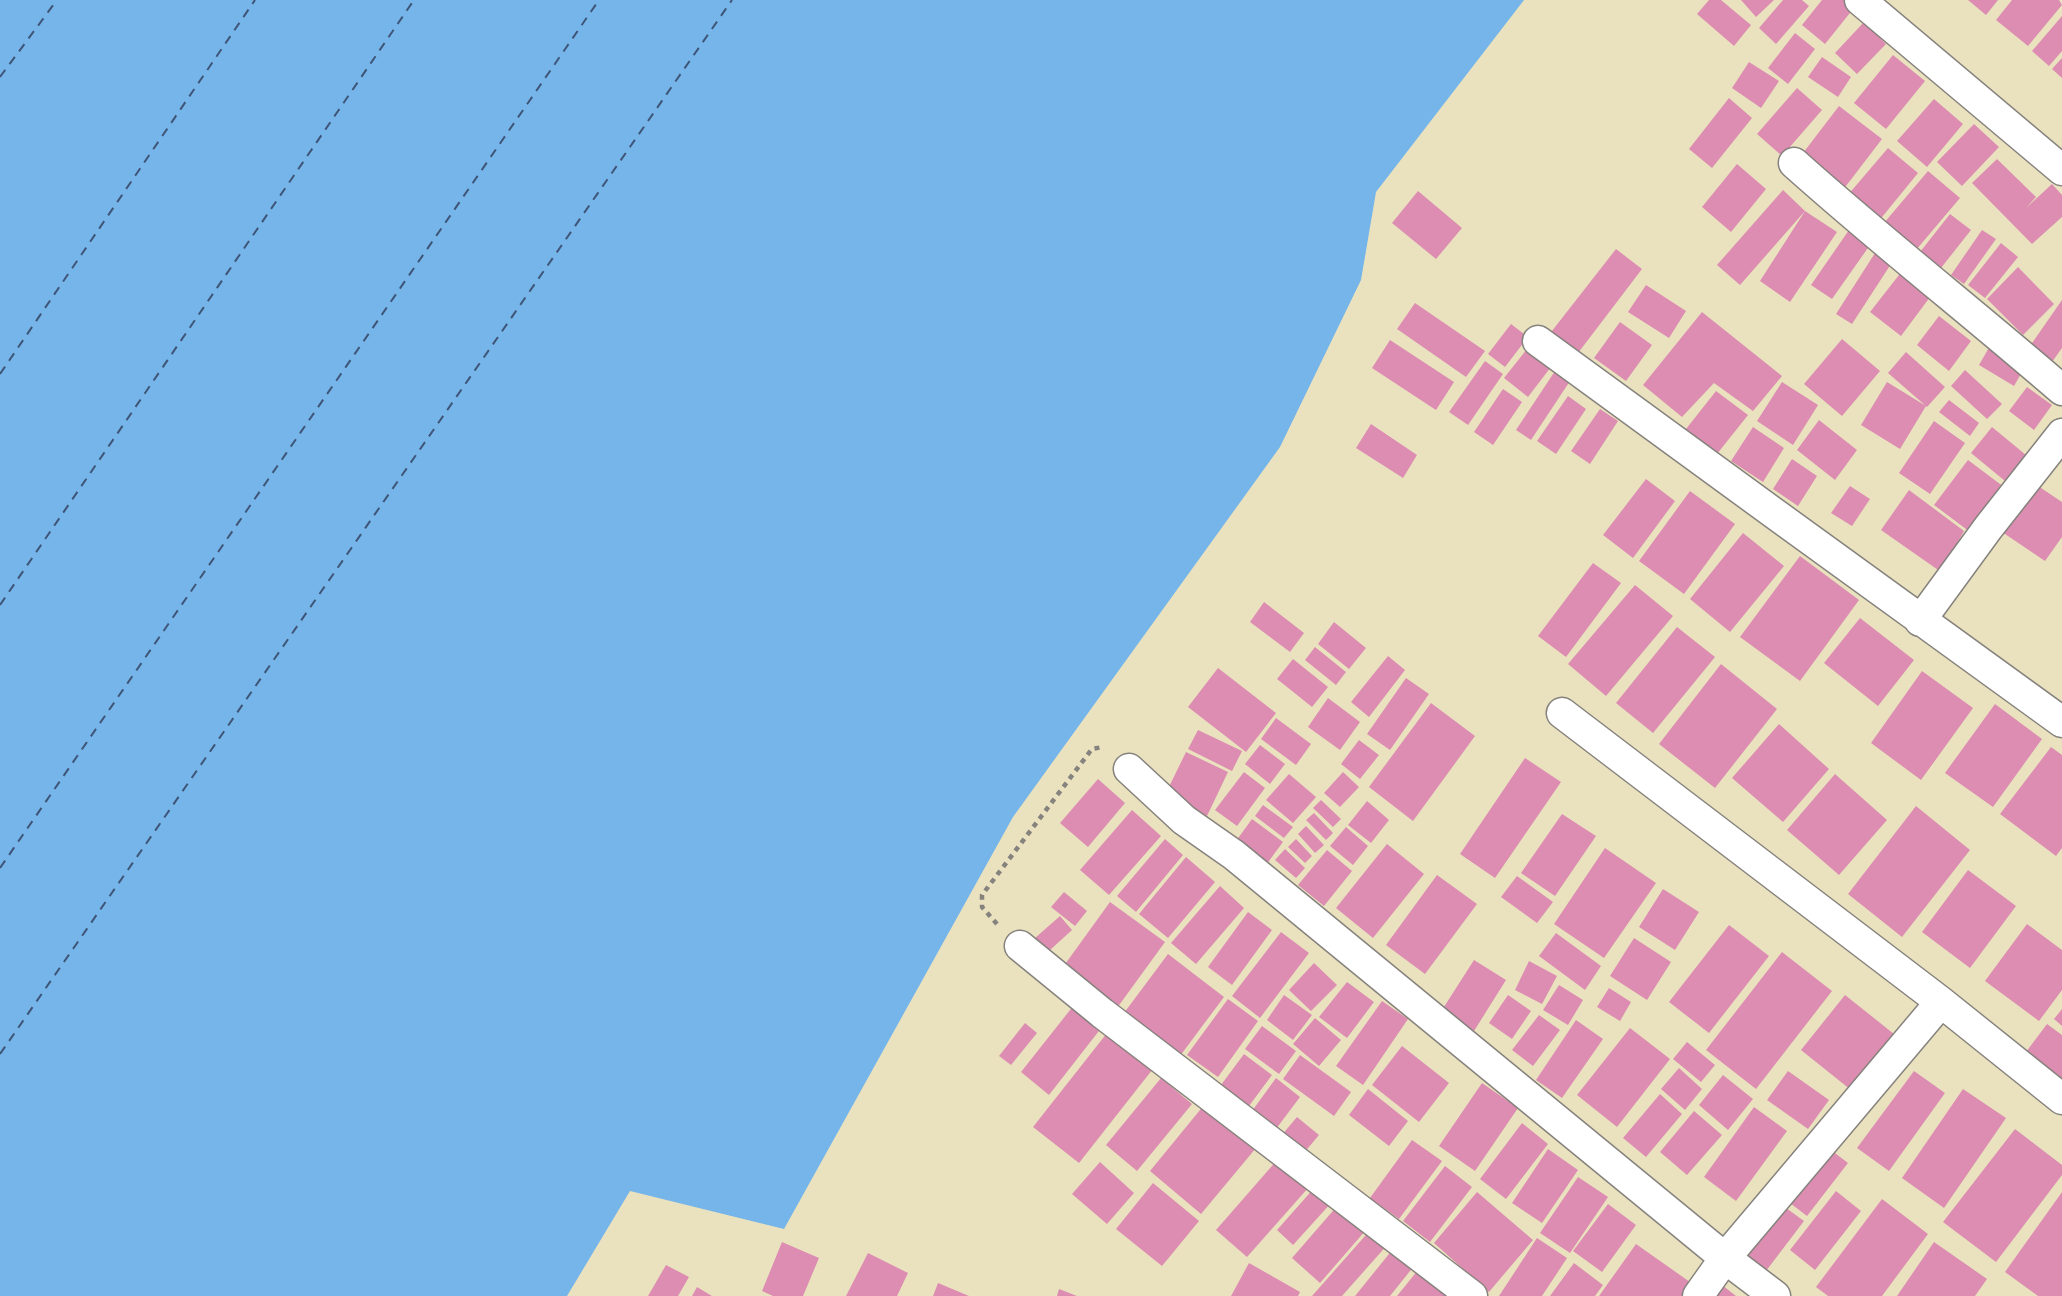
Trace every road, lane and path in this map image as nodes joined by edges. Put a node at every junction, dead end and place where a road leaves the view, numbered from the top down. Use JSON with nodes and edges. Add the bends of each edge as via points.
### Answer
{"nodes":[{"id":1,"x":1860,"y":0,"type":"edge"},
{"id":2,"x":1794,"y":163,"type":"dead end"},
{"id":3,"x":2062,"y":170,"type":"edge"},
{"id":4,"x":1538,"y":341,"type":"dead end"},
{"id":5,"x":2062,"y":390,"type":"edge"},
{"id":6,"x":2062,"y":434,"type":"edge"},
{"id":7,"x":1920,"y":621,"type":"junction"},
{"id":8,"x":1562,"y":713,"type":"dead end"},
{"id":9,"x":2062,"y":722,"type":"edge"},
{"id":10,"x":1129,"y":769,"type":"joint"},
{"id":11,"x":1020,"y":946,"type":"joint"},
{"id":12,"x":1941,"y":1002,"type":"junction"},
{"id":13,"x":2062,"y":1099,"type":"edge"},
{"id":14,"x":1725,"y":1258,"type":"junction"},
{"id":15,"x":1472,"y":1296,"type":"edge"},
{"id":16,"x":1698,"y":1296,"type":"edge"},
{"id":17,"x":1775,"y":1296,"type":"edge"}],
"edges":[{"from":1,"to":3,"type":"street"},
{"from":2,"to":5,"type":"street"},
{"from":4,"to":7,"type":"street"},
{"from":6,"to":7,"type":"street"},
{"from":7,"to":9,"type":"street"},
{"from":8,"to":12,"type":"street"},
{"from":10,"to":11,"type":"path","via":[[1105,747],[1092,749],[982,895],[982,906]]},
{"from":10,"to":14,"type":"street","via":[[1184,820],[1234,855]]},
{"from":11,"to":15,"type":"street"},
{"from":12,"to":13,"type":"street"},
{"from":12,"to":14,"type":"street"},
{"from":14,"to":16,"type":"street"},
{"from":14,"to":17,"type":"street"}]}
